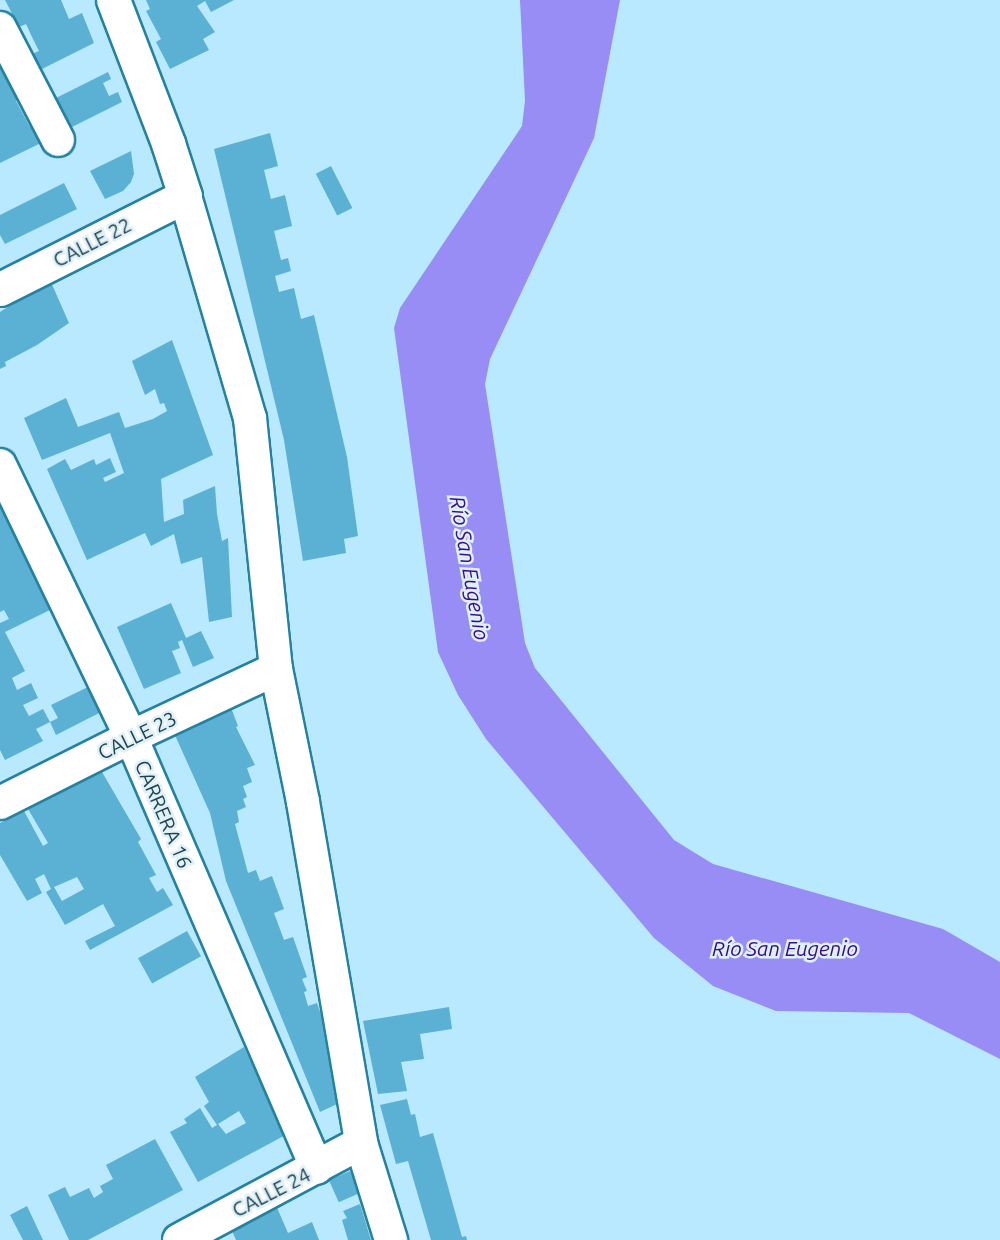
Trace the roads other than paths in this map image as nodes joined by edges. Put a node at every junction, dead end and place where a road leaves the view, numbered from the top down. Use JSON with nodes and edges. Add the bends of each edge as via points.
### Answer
{"nodes":[{"id":1,"x":112,"y":0,"type":"edge"},
{"id":2,"x":0,"y":28,"type":"edge"},
{"id":3,"x":58,"y":140,"type":"dead end"},
{"id":4,"x":185,"y":196,"type":"junction"},
{"id":5,"x":0,"y":289,"type":"edge"},
{"id":6,"x":0,"y":465,"type":"edge"},
{"id":7,"x":276,"y":669,"type":"junction"},
{"id":8,"x":131,"y":737,"type":"junction"},
{"id":9,"x":0,"y":803,"type":"edge"},
{"id":10,"x":361,"y":1143,"type":"junction"},
{"id":11,"x":318,"y":1168,"type":"junction"},
{"id":12,"x":179,"y":1240,"type":"edge"},
{"id":13,"x":391,"y":1240,"type":"edge"}],
"edges":[{"from":1,"to":4,"type":"main road"},
{"from":2,"to":3,"type":"street"},
{"from":4,"to":5,"type":"main road","name":"CALLE 22"},
{"from":4,"to":7,"type":"street","via":[[250,418]]},
{"from":6,"to":8,"type":"street","name":"CARRERA 16"},
{"from":7,"to":8,"type":"street","name":"CALLE 23"},
{"from":7,"to":10,"type":"street","via":[[303,802]]},
{"from":8,"to":9,"type":"street","name":"CALLE 23"},
{"from":8,"to":11,"type":"street","name":"CARRERA 16"},
{"from":10,"to":11,"type":"street","name":"CALLE 24"},
{"from":10,"to":13,"type":"street"},
{"from":11,"to":12,"type":"street","name":"CALLE 24"}]}
